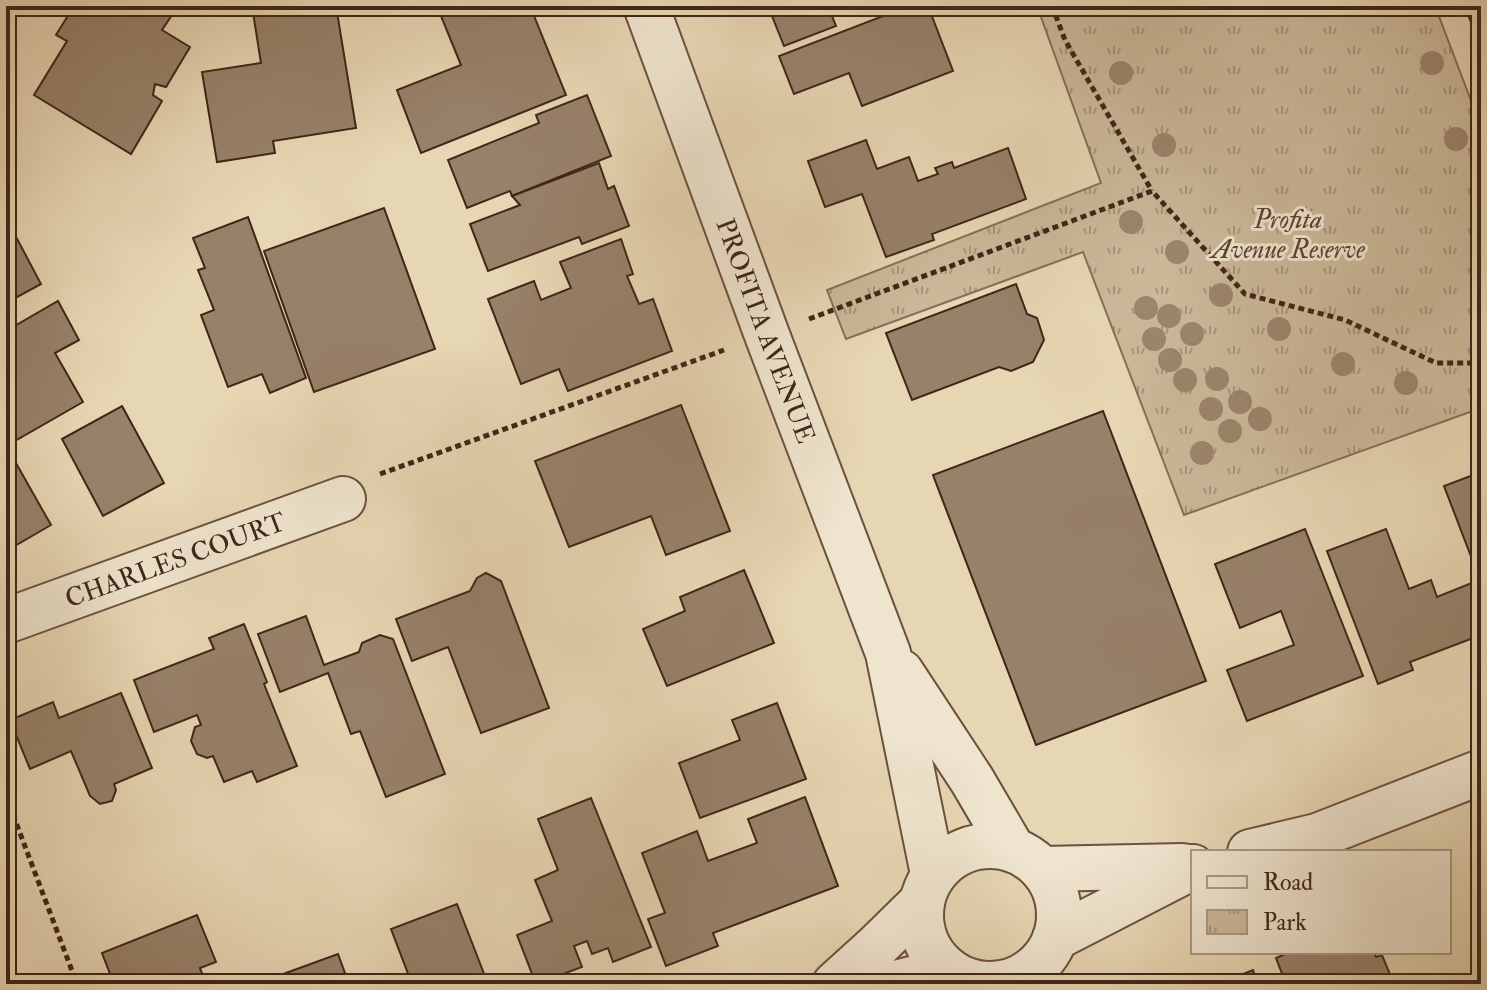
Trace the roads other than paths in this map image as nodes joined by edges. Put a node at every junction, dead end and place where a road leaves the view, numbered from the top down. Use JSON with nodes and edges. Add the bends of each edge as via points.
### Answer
{"nodes":[{"id":1,"x":646,"y":6,"type":"edge"},
{"id":2,"x":343,"y":499,"type":"road end"},
{"id":3,"x":6,"y":621,"type":"edge"},
{"id":4,"x":888,"y":653,"type":"junction"},
{"id":5,"x":1481,"y":772,"type":"edge"},
{"id":6,"x":1258,"y":850,"type":"edge"},
{"id":7,"x":1027,"y":859,"type":"junction"},
{"id":8,"x":1191,"y":866,"type":"edge"},
{"id":9,"x":1191,"y":867,"type":"edge"},
{"id":10,"x":927,"y":888,"type":"junction"},
{"id":11,"x":1055,"y":938,"type":"junction"},
{"id":12,"x":957,"y":977,"type":"edge"},
{"id":13,"x":1022,"y":980,"type":"edge"},
{"id":14,"x":835,"y":984,"type":"edge"},
{"id":15,"x":891,"y":984,"type":"edge"}],
"edges":[{"from":1,"to":4,"type":"street","name":"PROFITA AVENUE"},
{"from":2,"to":3,"type":"street","name":"CHARLES COURT"},
{"from":4,"to":7,"type":"street","name":"PROFITA AVENUE"},
{"from":4,"to":10,"type":"street","name":"PROFITA AVENUE"},
{"from":5,"to":6,"type":"street","via":[[1317,836]]},
{"from":7,"to":8,"type":"street"},
{"from":7,"to":10,"type":"street","via":[[991,845],[969,848],[949,858]]},
{"from":7,"to":11,"type":"street","via":[[1055,890]]},
{"from":9,"to":11,"type":"street"},
{"from":10,"to":12,"type":"street","via":[[921,921],[925,939],[934,956]]},
{"from":10,"to":14,"type":"street","via":[[877,946]]},
{"from":11,"to":13,"type":"street"},
{"from":12,"to":13,"type":"street","via":[[980,984]]},
{"from":12,"to":15,"type":"street"}]}
